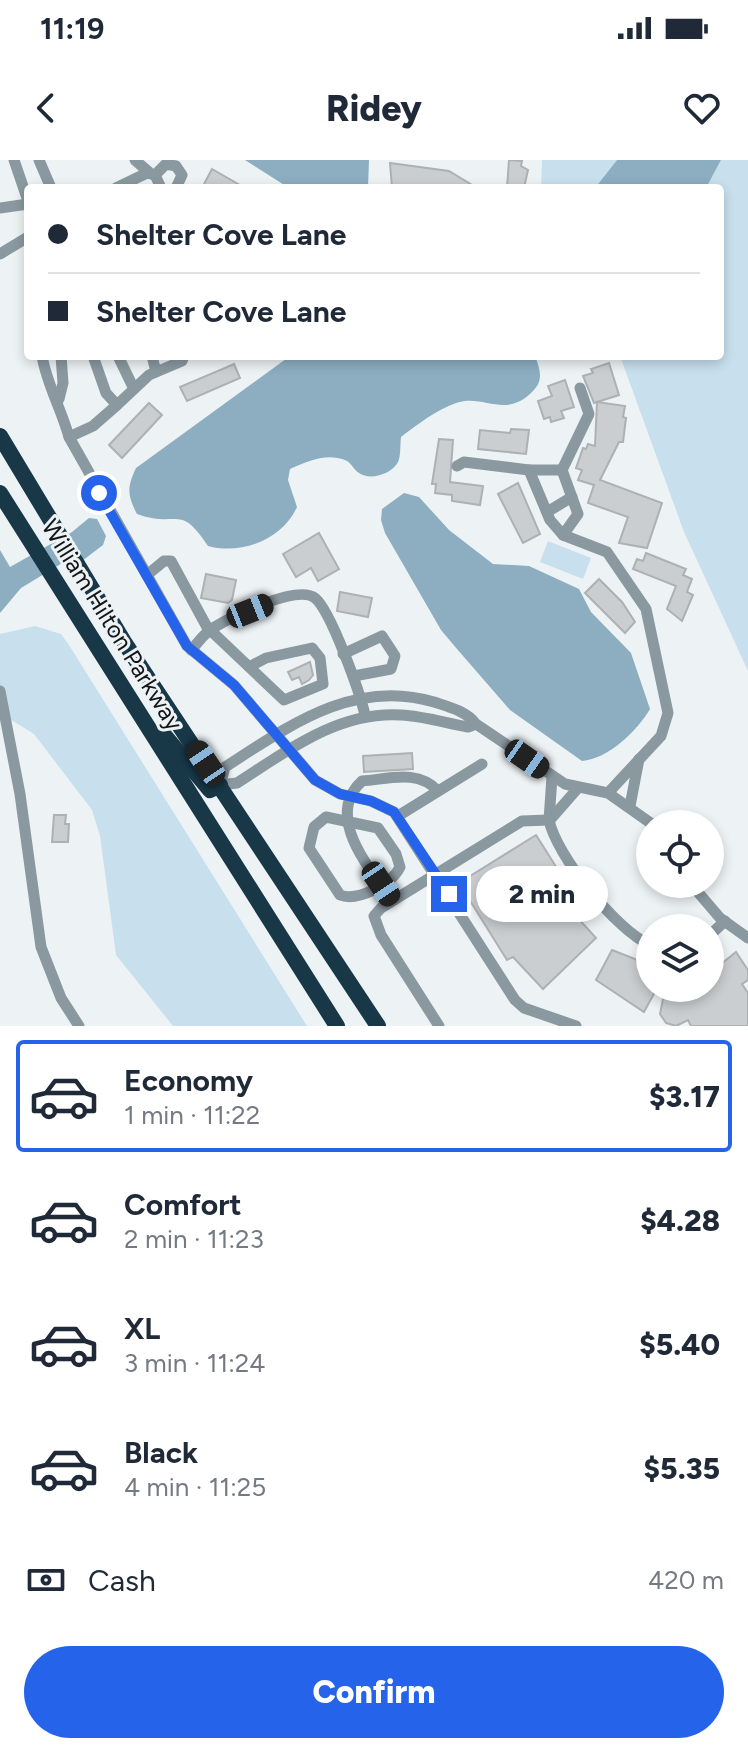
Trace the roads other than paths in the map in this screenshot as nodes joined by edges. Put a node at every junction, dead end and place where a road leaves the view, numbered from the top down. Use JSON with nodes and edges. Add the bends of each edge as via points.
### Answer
{"nodes":[{"id":1,"x":14,"y":160,"type":"edge"},
{"id":2,"x":39,"y":160,"type":"edge"},
{"id":3,"x":135,"y":160,"type":"edge"},
{"id":4,"x":151,"y":174,"type":"junction"},
{"id":5,"x":49,"y":184,"type":"edge"},
{"id":6,"x":126,"y":184,"type":"edge"},
{"id":7,"x":158,"y":184,"type":"edge"},
{"id":8,"x":178,"y":184,"type":"edge"},
{"id":9,"x":24,"y":190,"type":"edge"},
{"id":10,"x":24,"y":203,"type":"edge"},
{"id":11,"x":0,"y":208,"type":"edge"},
{"id":12,"x":24,"y":239,"type":"edge"},
{"id":13,"x":0,"y":254,"type":"edge"},
{"id":14,"x":43,"y":360,"type":"edge"},
{"id":15,"x":61,"y":360,"type":"edge"},
{"id":16,"x":94,"y":360,"type":"edge"},
{"id":17,"x":120,"y":360,"type":"edge"},
{"id":18,"x":153,"y":360,"type":"edge"},
{"id":19,"x":182,"y":360,"type":"edge"},
{"id":20,"x":156,"y":372,"type":"junction"},
{"id":21,"x":580,"y":388,"type":"dead end"},
{"id":22,"x":134,"y":389,"type":"junction"},
{"id":23,"x":59,"y":399,"type":"junction"},
{"id":24,"x":117,"y":405,"type":"junction"},
{"id":25,"x":0,"y":436,"type":"edge"},
{"id":26,"x":69,"y":437,"type":"junction"},
{"id":27,"x":457,"y":466,"type":"dead end"},
{"id":28,"x":529,"y":470,"type":"junction"},
{"id":29,"x":562,"y":470,"type":"junction"},
{"id":30,"x":0,"y":493,"type":"edge"},
{"id":31,"x":572,"y":497,"type":"junction"},
{"id":32,"x":547,"y":512,"type":"junction"},
{"id":33,"x":563,"y":535,"type":"junction"},
{"id":34,"x":147,"y":575,"type":"junction"},
{"id":35,"x":209,"y":630,"type":"junction"},
{"id":36,"x":191,"y":650,"type":"junction"},
{"id":37,"x":343,"y":654,"type":"junction"},
{"id":38,"x":249,"y":667,"type":"junction"},
{"id":39,"x":114,"y":672,"type":"junction"},
{"id":40,"x":354,"y":676,"type":"junction"},
{"id":41,"x":0,"y":691,"type":"edge"},
{"id":42,"x":361,"y":697,"type":"junction"},
{"id":43,"x":365,"y":715,"type":"junction"},
{"id":44,"x":476,"y":724,"type":"junction"},
{"id":45,"x":274,"y":734,"type":"junction"},
{"id":46,"x":287,"y":751,"type":"junction"},
{"id":47,"x":639,"y":757,"type":"junction"},
{"id":48,"x":482,"y":764,"type":"dead end"},
{"id":49,"x":552,"y":777,"type":"junction"},
{"id":50,"x":220,"y":785,"type":"junction"},
{"id":51,"x":578,"y":788,"type":"junction"},
{"id":52,"x":438,"y":791,"type":"junction"},
{"id":53,"x":608,"y":793,"type":"junction"},
{"id":54,"x":350,"y":797,"type":"junction"},
{"id":55,"x":630,"y":806,"type":"junction"},
{"id":56,"x":636,"y":811,"type":"edge"},
{"id":57,"x":398,"y":816,"type":"junction"},
{"id":58,"x":347,"y":819,"type":"junction"},
{"id":59,"x":549,"y":820,"type":"junction"},
{"id":60,"x":436,"y":873,"type":"junction"},
{"id":61,"x":381,"y":884,"type":"junction"},
{"id":62,"x":700,"y":898,"type":"edge"},
{"id":63,"x":392,"y":901,"type":"junction"},
{"id":64,"x":725,"y":921,"type":"joint"},
{"id":65,"x":636,"y":937,"type":"edge"},
{"id":66,"x":748,"y":938,"type":"edge"},
{"id":67,"x":79,"y":1026,"type":"edge"},
{"id":68,"x":337,"y":1026,"type":"edge"},
{"id":69,"x":378,"y":1026,"type":"edge"},
{"id":70,"x":439,"y":1026,"type":"edge"},
{"id":71,"x":576,"y":1026,"type":"edge"}],
"edges":[{"from":1,"to":9,"type":"street"},
{"from":2,"to":5,"type":"street"},
{"from":3,"to":4,"type":"street"},
{"from":4,"to":6,"type":"street"},
{"from":4,"to":7,"type":"street"},
{"from":4,"to":8,"type":"street","via":[[166,164],[176,166],[182,175]]},
{"from":10,"to":11,"type":"street"},
{"from":12,"to":13,"type":"street"},
{"from":14,"to":23,"type":"street","via":[[49,387]]},
{"from":15,"to":23,"type":"street"},
{"from":16,"to":24,"type":"street","via":[[106,393]]},
{"from":17,"to":22,"type":"street"},
{"from":18,"to":20,"type":"street"},
{"from":19,"to":20,"type":"street"},
{"from":20,"to":22,"type":"street"},
{"from":21,"to":29,"type":"street","via":[[589,414]]},
{"from":22,"to":24,"type":"street"},
{"from":23,"to":26,"type":"street"},
{"from":24,"to":26,"type":"street","via":[[93,426]]},
{"from":25,"to":50,"type":"highway","name":"William Hilton Parkway"},
{"from":26,"to":34,"type":"street"},
{"from":27,"to":28,"type":"street","via":[[464,462]]},
{"from":28,"to":29,"type":"street"},
{"from":28,"to":32,"type":"street"},
{"from":29,"to":31,"type":"street"},
{"from":30,"to":39,"type":"highway","name":"William Hilton Parkway"},
{"from":31,"to":32,"type":"street"},
{"from":31,"to":33,"type":"street","via":[[578,514]]},
{"from":32,"to":33,"type":"street"},
{"from":33,"to":47,"type":"street","via":[[607,552],[646,609],[668,713],[661,736]]},
{"from":34,"to":35,"type":"street","via":[[171,561]]},
{"from":34,"to":36,"type":"street"},
{"from":35,"to":36,"type":"street"},
{"from":35,"to":37,"type":"street","via":[[299,592],[318,600]]},
{"from":35,"to":38,"type":"street"},
{"from":36,"to":45,"type":"street","via":[[234,685]]},
{"from":37,"to":40,"type":"street"},
{"from":37,"to":40,"type":"street","via":[[382,636],[395,656],[395,665],[387,671]]},
{"from":38,"to":38,"type":"street","via":[[284,700],[323,684],[320,658],[312,648]]},
{"from":39,"to":50,"type":"highway","via":[[210,790]]},
{"from":39,"to":68,"type":"highway","name":"William Hilton Parkway"},
{"from":40,"to":42,"type":"street"},
{"from":41,"to":67,"type":"street","via":[[41,947],[61,998]]},
{"from":42,"to":43,"type":"street"},
{"from":42,"to":44,"type":"street","via":[[416,697],[470,716]]},
{"from":42,"to":45,"type":"street","via":[[327,706]]},
{"from":43,"to":44,"type":"street"},
{"from":43,"to":46,"type":"street","via":[[338,723]]},
{"from":44,"to":49,"type":"street"},
{"from":45,"to":46,"type":"street"},
{"from":45,"to":50,"type":"street","via":[[225,767]]},
{"from":46,"to":50,"type":"street","via":[[237,783]]},
{"from":46,"to":54,"type":"street","via":[[315,780]]},
{"from":47,"to":53,"type":"street"},
{"from":47,"to":55,"type":"street"},
{"from":48,"to":52,"type":"street"},
{"from":49,"to":51,"type":"street"},
{"from":49,"to":59,"type":"street"},
{"from":50,"to":69,"type":"highway","name":"William Hilton Parkway"},
{"from":51,"to":53,"type":"street"},
{"from":51,"to":59,"type":"street"},
{"from":52,"to":54,"type":"street","via":[[426,778],[415,776],[362,781]]},
{"from":52,"to":57,"type":"street"},
{"from":53,"to":55,"type":"street"},
{"from":54,"to":57,"type":"street","via":[[371,801]]},
{"from":54,"to":58,"type":"street"},
{"from":55,"to":56,"type":"street"},
{"from":57,"to":60,"type":"street"},
{"from":58,"to":61,"type":"street","via":[[351,838]]},
{"from":58,"to":61,"type":"street","via":[[378,828],[396,854],[398,871]]},
{"from":58,"to":61,"type":"street","via":[[326,817],[317,823],[308,840],[311,853],[342,896],[356,897]]},
{"from":59,"to":60,"type":"street","via":[[522,821]]},
{"from":59,"to":65,"type":"street","via":[[553,839],[582,881]]},
{"from":60,"to":63,"type":"street"},
{"from":60,"to":71,"type":"street","via":[[515,1000]]},
{"from":61,"to":63,"type":"street"},
{"from":62,"to":64,"type":"street"},
{"from":63,"to":70,"type":"street","via":[[377,911],[375,922]]},
{"from":64,"to":66,"type":"street"}]}
